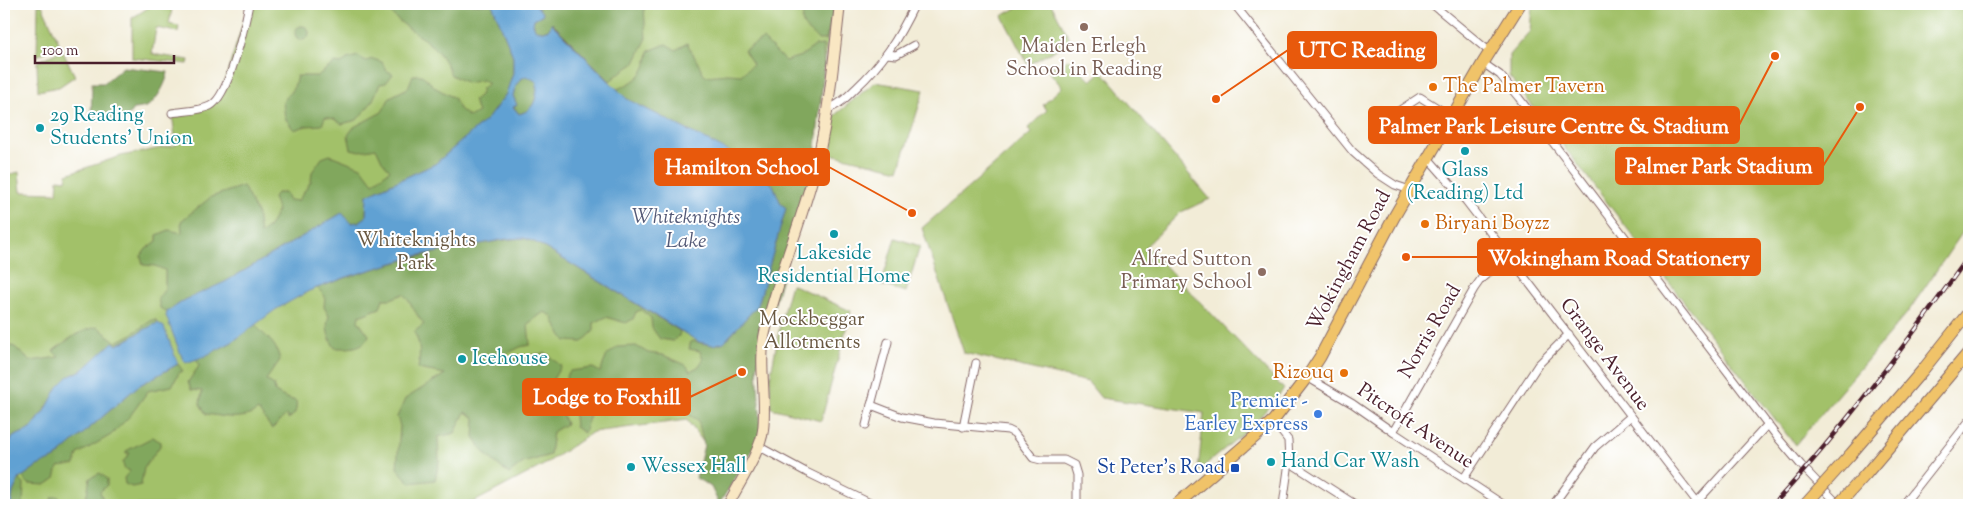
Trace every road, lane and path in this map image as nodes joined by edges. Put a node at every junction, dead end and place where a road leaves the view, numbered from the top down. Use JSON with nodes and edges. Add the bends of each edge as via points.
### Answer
{"nodes":[{"id":1,"x":249,"y":4,"type":"edge"},
{"id":2,"x":840,"y":4,"type":"edge"},
{"id":3,"x":915,"y":4,"type":"edge"},
{"id":4,"x":1234,"y":4,"type":"edge"},
{"id":5,"x":1432,"y":4,"type":"edge"},
{"id":6,"x":1520,"y":4,"type":"edge"},
{"id":7,"x":914,"y":45,"type":"dead end"},
{"id":8,"x":1490,"y":52,"type":"junction"},
{"id":9,"x":888,"y":54,"type":"junction"},
{"id":10,"x":1483,"y":62,"type":"junction"},
{"id":11,"x":827,"y":109,"type":"junction"},
{"id":12,"x":1397,"y":112,"type":"dead end"},
{"id":13,"x":172,"y":113,"type":"dead end"},
{"id":14,"x":1452,"y":117,"type":"junction"},
{"id":15,"x":1428,"y":158,"type":"junction"},
{"id":16,"x":1410,"y":190,"type":"junction"},
{"id":17,"x":1508,"y":256,"type":"junction"},
{"id":18,"x":1969,"y":312,"type":"edge"},
{"id":19,"x":1569,"y":334,"type":"junction"},
{"id":20,"x":888,"y":342,"type":"dead end"},
{"id":21,"x":1969,"y":352,"type":"edge"},
{"id":22,"x":976,"y":364,"type":"dead end"},
{"id":23,"x":1307,"y":377,"type":"junction"},
{"id":24,"x":871,"y":405,"type":"junction"},
{"id":25,"x":1631,"y":416,"type":"junction"},
{"id":26,"x":1766,"y":421,"type":"junction"},
{"id":27,"x":1969,"y":421,"type":"edge"},
{"id":28,"x":1273,"y":422,"type":"junction"},
{"id":29,"x":866,"y":425,"type":"dead end"},
{"id":30,"x":963,"y":427,"type":"junction"},
{"id":31,"x":1393,"y":432,"type":"junction"},
{"id":32,"x":758,"y":446,"type":"junction"},
{"id":33,"x":1289,"y":462,"type":"junction"},
{"id":34,"x":1464,"y":478,"type":"junction"},
{"id":35,"x":1695,"y":503,"type":"edge"},
{"id":36,"x":728,"y":505,"type":"edge"},
{"id":37,"x":874,"y":505,"type":"edge"},
{"id":38,"x":1077,"y":505,"type":"edge"},
{"id":39,"x":1176,"y":505,"type":"edge"},
{"id":40,"x":1282,"y":505,"type":"edge"},
{"id":41,"x":1356,"y":505,"type":"edge"},
{"id":42,"x":1504,"y":505,"type":"edge"},
{"id":43,"x":1553,"y":505,"type":"edge"},
{"id":44,"x":1805,"y":505,"type":"edge"},
{"id":45,"x":1839,"y":505,"type":"edge"},
{"id":46,"x":1903,"y":505,"type":"edge"}],
"edges":[{"from":1,"to":13,"type":"street","via":[[244,33],[219,99],[210,107]]},
{"from":2,"to":11,"type":"street"},
{"from":3,"to":9,"type":"street"},
{"from":4,"to":16,"type":"street","via":[[1353,152],[1378,174]]},
{"from":5,"to":8,"type":"street"},
{"from":6,"to":8,"type":"main road","name":"Wokingham Road"},
{"from":7,"to":9,"type":"street","via":[[896,55]]},
{"from":8,"to":10,"type":"main road","name":"Wokingham Road"},
{"from":9,"to":11,"type":"street","via":[[852,93]]},
{"from":10,"to":14,"type":"main road","name":"Wokingham Road"},
{"from":10,"to":26,"type":"street","via":[[1500,75],[1519,98]]},
{"from":11,"to":32,"type":"street","via":[[818,158],[765,334],[763,431]]},
{"from":12,"to":14,"type":"street","via":[[1420,97]]},
{"from":14,"to":15,"type":"main road","name":"Wokingham Road"},
{"from":15,"to":16,"type":"main road","name":"Wokingham Road"},
{"from":15,"to":17,"type":"street","name":"Grange Avenue"},
{"from":16,"to":23,"type":"main road","name":"Wokingham Road"},
{"from":17,"to":19,"type":"street","name":"Grange Avenue"},
{"from":17,"to":31,"type":"street","name":"Norris Road","via":[[1474,289]]},
{"from":18,"to":44,"type":"main road","bridge":true},
{"from":19,"to":25,"type":"street","name":"Grange Avenue"},
{"from":19,"to":34,"type":"street","via":[[1538,365]]},
{"from":20,"to":24,"type":"street"},
{"from":21,"to":45,"type":"main road","bridge":true},
{"from":22,"to":30,"type":"street"},
{"from":23,"to":28,"type":"main road","name":"Wokingham Road"},
{"from":23,"to":31,"type":"street","name":"Pitcroft Avenue"},
{"from":24,"to":29,"type":"street"},
{"from":24,"to":30,"type":"street","via":[[902,417]]},
{"from":25,"to":35,"type":"street","name":"Grange Avenue"},
{"from":25,"to":43,"type":"street","via":[[1595,447]]},
{"from":26,"to":35,"type":"street","via":[[1758,436]]},
{"from":26,"to":45,"type":"street"},
{"from":27,"to":46,"type":"street"},
{"from":28,"to":33,"type":"street","via":[[1288,440]]},
{"from":28,"to":39,"type":"main road","name":"Wokingham Road"},
{"from":30,"to":38,"type":"street","via":[[1008,430],[1033,458],[1064,460],[1074,465]]},
{"from":31,"to":34,"type":"street","name":"Pitcroft Avenue"},
{"from":32,"to":36,"type":"street"},
{"from":32,"to":37,"type":"street"},
{"from":33,"to":40,"type":"street"},
{"from":33,"to":41,"type":"street"},
{"from":34,"to":42,"type":"street","name":"Pitcroft Avenue"}]}
